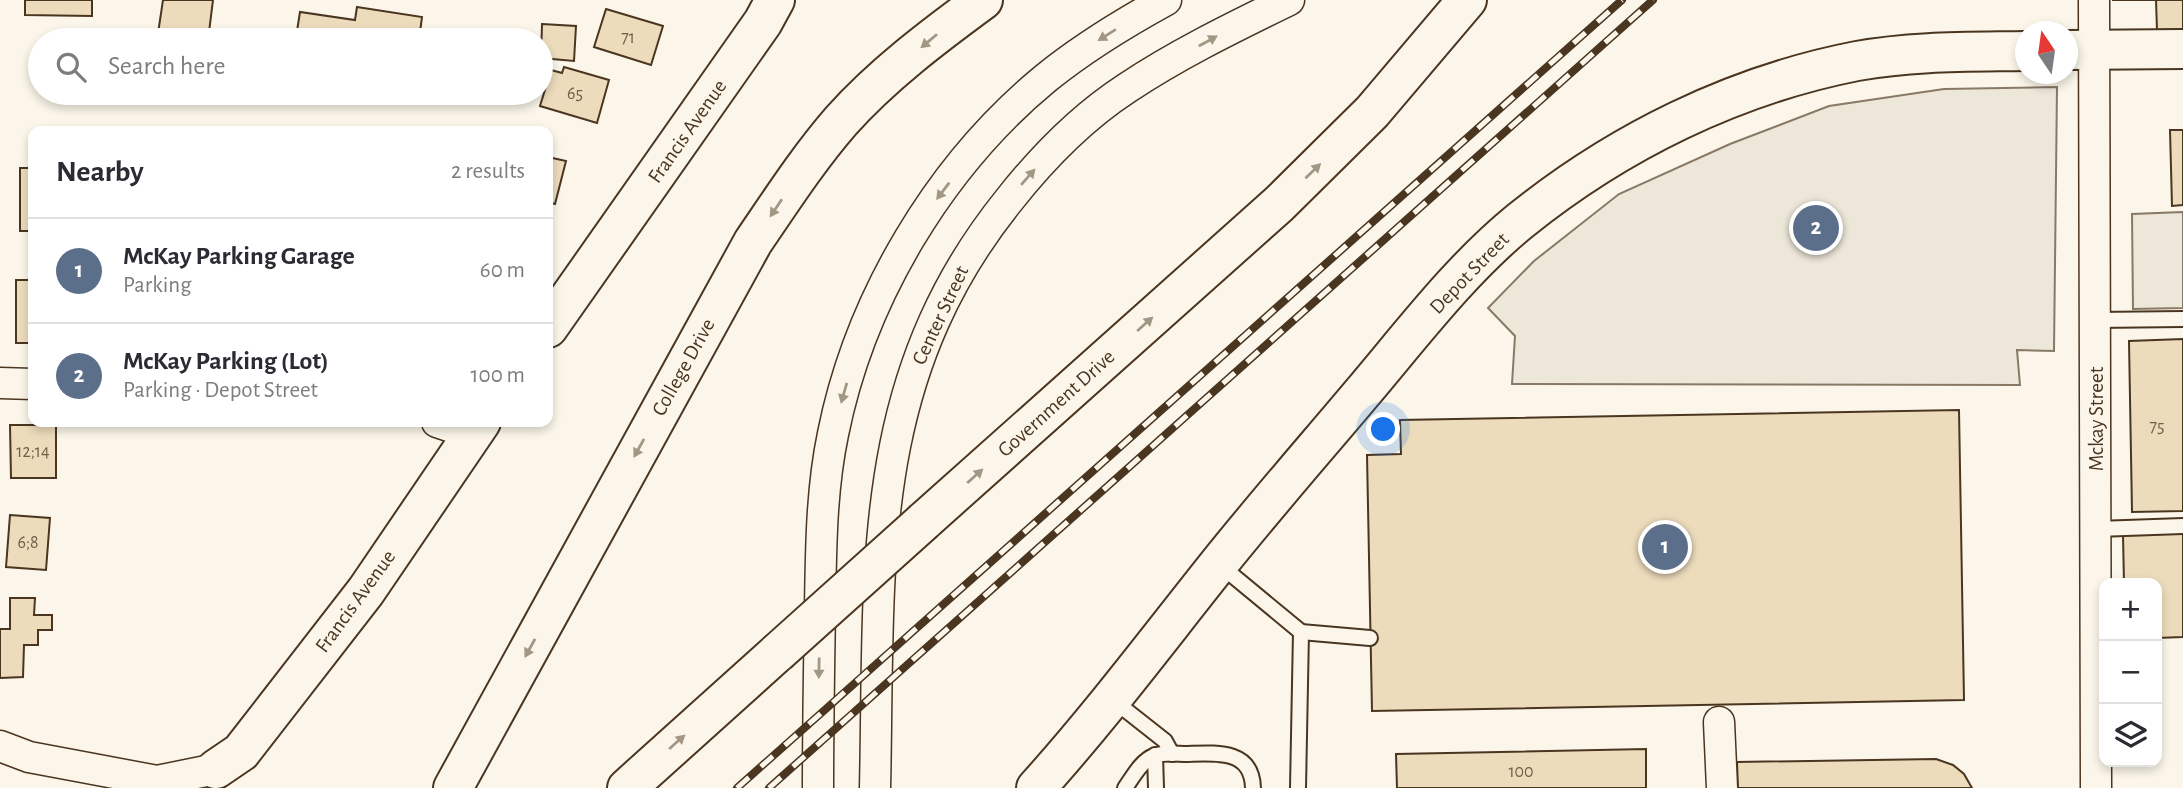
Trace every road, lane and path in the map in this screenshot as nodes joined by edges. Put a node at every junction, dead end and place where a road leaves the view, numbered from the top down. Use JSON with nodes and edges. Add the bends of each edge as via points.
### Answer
{"nodes":[{"id":1,"x":775,"y":0,"type":"edge"},
{"id":2,"x":984,"y":0,"type":"edge"},
{"id":3,"x":1166,"y":0,"type":"edge"},
{"id":4,"x":1289,"y":0,"type":"edge"},
{"id":5,"x":1467,"y":0,"type":"edge"},
{"id":6,"x":2094,"y":0,"type":"edge"},
{"id":7,"x":2183,"y":49,"type":"edge"},
{"id":8,"x":2081,"y":50,"type":"edge"},
{"id":9,"x":2015,"y":51,"type":"edge"},
{"id":10,"x":2183,"y":319,"type":"edge"},
{"id":11,"x":2095,"y":320,"type":"junction"},
{"id":12,"x":553,"y":321,"type":"edge"},
{"id":13,"x":0,"y":383,"type":"edge"},
{"id":14,"x":28,"y":384,"type":"edge"},
{"id":15,"x":477,"y":428,"type":"edge"},
{"id":16,"x":2183,"y":526,"type":"edge"},
{"id":17,"x":2097,"y":529,"type":"junction"},
{"id":18,"x":1219,"y":564,"type":"junction"},
{"id":19,"x":1301,"y":632,"type":"junction"},
{"id":20,"x":1370,"y":638,"type":"dead end"},
{"id":21,"x":1112,"y":699,"type":"junction"},
{"id":22,"x":1719,"y":722,"type":"dead end"},
{"id":23,"x":0,"y":746,"type":"edge"},
{"id":24,"x":1073,"y":747,"type":"junction"},
{"id":25,"x":1172,"y":754,"type":"junction"},
{"id":26,"x":1155,"y":755,"type":"junction"},
{"id":27,"x":216,"y":769,"type":"joint"},
{"id":28,"x":453,"y":788,"type":"edge"},
{"id":29,"x":626,"y":788,"type":"edge"},
{"id":30,"x":818,"y":788,"type":"edge"},
{"id":31,"x":875,"y":788,"type":"edge"},
{"id":32,"x":1036,"y":788,"type":"edge"},
{"id":33,"x":1050,"y":788,"type":"edge"},
{"id":34,"x":1125,"y":788,"type":"edge"},
{"id":35,"x":1156,"y":788,"type":"edge"},
{"id":36,"x":1254,"y":788,"type":"edge"},
{"id":37,"x":1298,"y":788,"type":"edge"},
{"id":38,"x":1722,"y":788,"type":"edge"},
{"id":39,"x":2096,"y":788,"type":"edge"}],
"edges":[{"from":1,"to":12,"type":"street","name":"Francis Avenue"},
{"from":2,"to":28,"type":"street","name":"College Drive","one_way":true,"via":[[892,72],[842,120],[800,172],[760,232]]},
{"from":3,"to":30,"type":"street","one_way":true,"via":[[1090,45],[1007,114],[929,209],[876,302],[844,393],[827,479],[820,570]]},
{"from":31,"to":4,"type":"street","name":"Center Street","one_way":true,"via":[[887,479],[908,386],[931,324],[955,278],[987,227],[1072,130],[1138,81]]},
{"from":29,"to":5,"type":"street","name":"Government Drive","one_way":true,"bridge":true,"via":[[1279,204],[1372,113]]},
{"from":6,"to":8,"type":"street","name":"Mckay Street"},
{"from":7,"to":8,"type":"street"},
{"from":8,"to":11,"type":"street","name":"Mckay Street"},
{"from":9,"to":18,"type":"street","name":"Depot Street","via":[[1924,52],[1858,61],[1742,94],[1627,146],[1518,223],[1457,283]]},
{"from":10,"to":11,"type":"lane"},
{"from":11,"to":17,"type":"street","name":"Mckay Street"},
{"from":13,"to":14,"type":"street"},
{"from":15,"to":27,"type":"street","name":"Francis Avenue","via":[[366,591],[241,752]]},
{"from":16,"to":17,"type":"lane"},
{"from":17,"to":39,"type":"street","name":"Mckay Street"},
{"from":18,"to":19,"type":"lane"},
{"from":18,"to":21,"type":"street","name":"Depot Street"},
{"from":19,"to":20,"type":"lane"},
{"from":19,"to":37,"type":"lane"},
{"from":21,"to":24,"type":"street","name":"Depot Street"},
{"from":21,"to":25,"type":"lane","via":[[1165,741]]},
{"from":22,"to":38,"type":"street"},
{"from":23,"to":27,"type":"street","via":[[29,757],[157,781]]},
{"from":24,"to":32,"type":"street","name":"Depot Street"},
{"from":24,"to":33,"type":"street","name":"Depot Street"},
{"from":25,"to":26,"type":"lane"},
{"from":25,"to":36,"type":"lane","via":[[1234,756],[1246,764]]},
{"from":26,"to":34,"type":"lane"},
{"from":26,"to":35,"type":"lane"}]}
